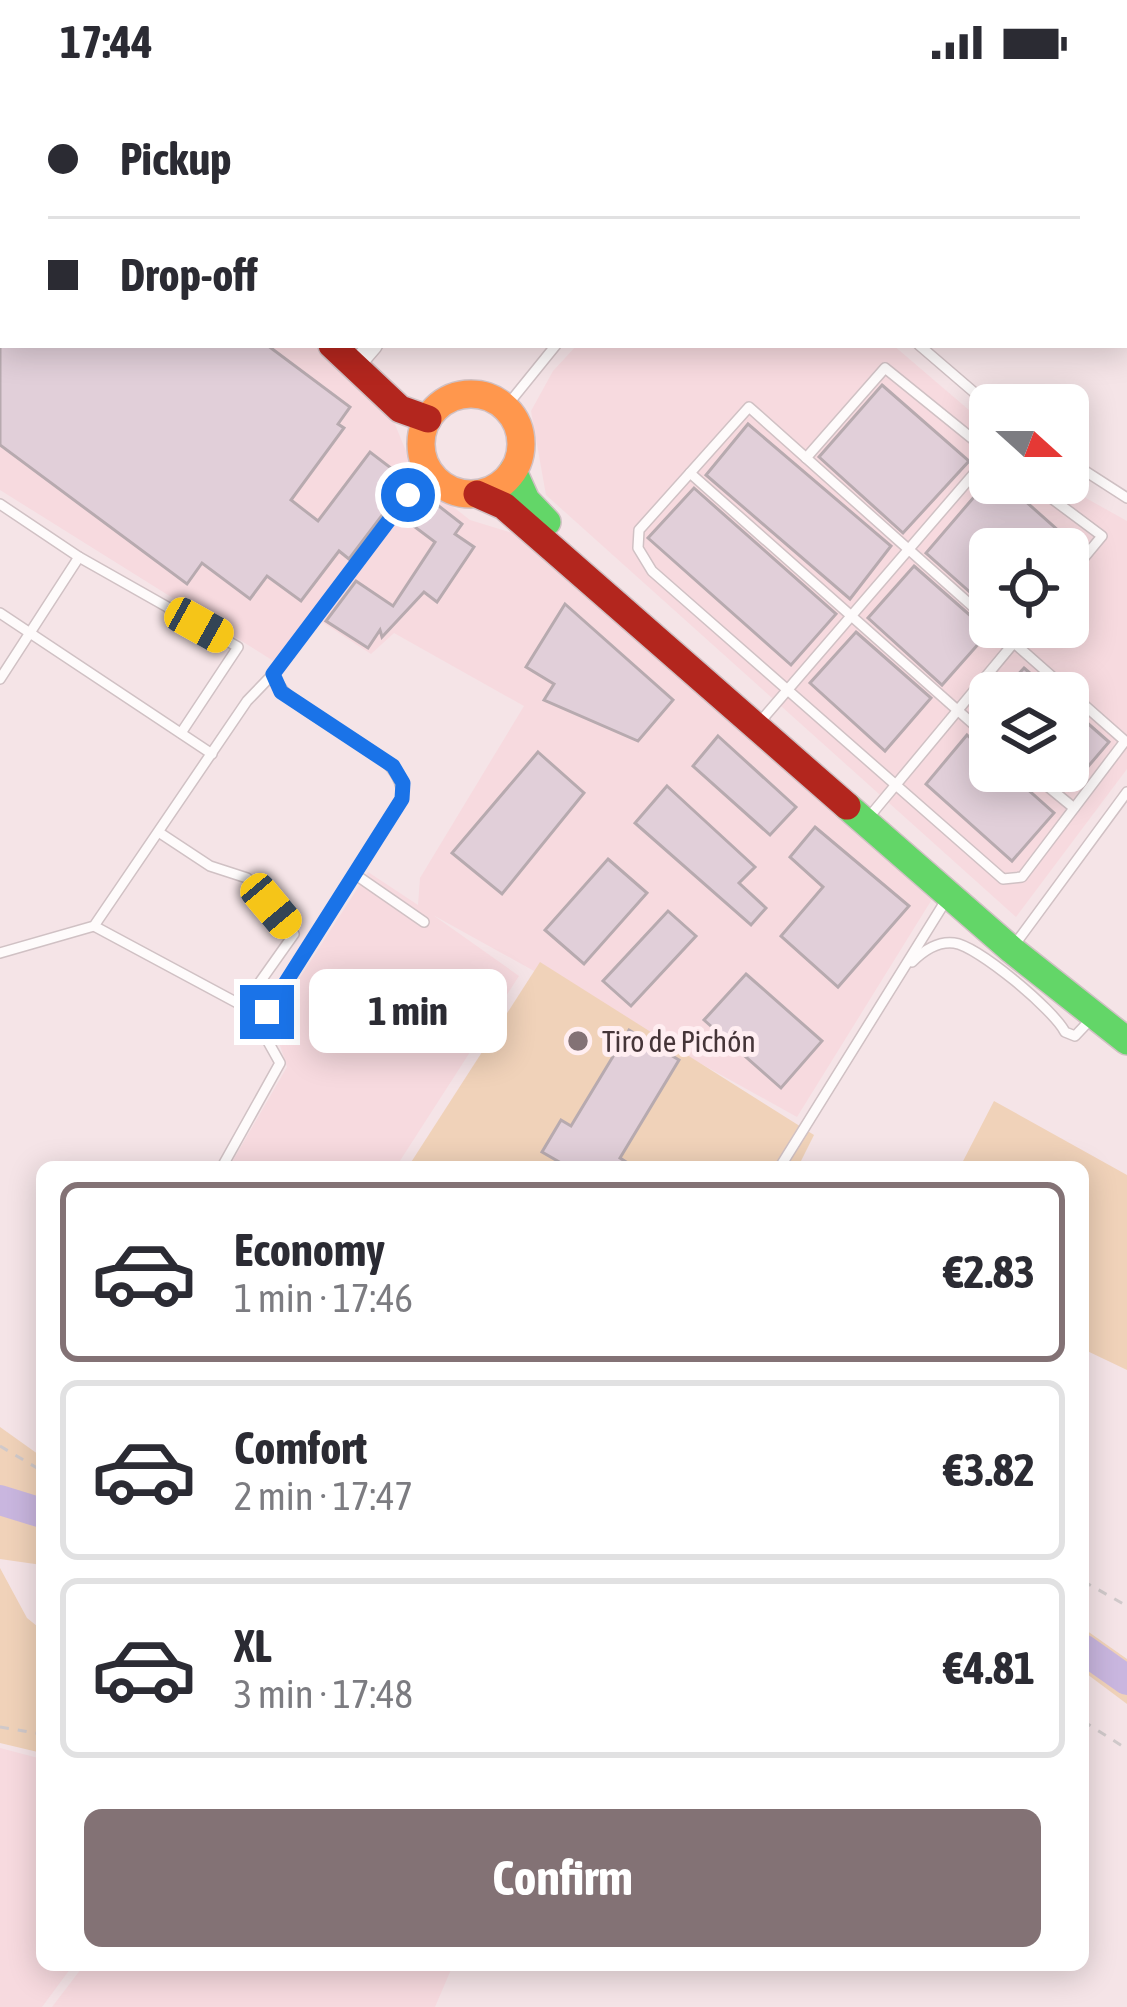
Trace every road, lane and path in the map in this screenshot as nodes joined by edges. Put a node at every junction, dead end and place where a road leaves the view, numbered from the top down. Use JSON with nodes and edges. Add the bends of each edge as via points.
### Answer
{"nodes":[{"id":1,"x":335,"y":348,"type":"edge"},
{"id":2,"x":370,"y":348,"type":"edge"},
{"id":3,"x":554,"y":348,"type":"edge"},
{"id":4,"x":922,"y":348,"type":"edge"},
{"id":5,"x":354,"y":367,"type":"junction"},
{"id":6,"x":969,"y":388,"type":"edge"},
{"id":7,"x":505,"y":408,"type":"junction"},
{"id":8,"x":428,"y":419,"type":"junction"},
{"id":9,"x":969,"y":436,"type":"edge"},
{"id":10,"x":806,"y":458,"type":"junction"},
{"id":11,"x":428,"y":470,"type":"junction"},
{"id":12,"x":513,"y":471,"type":"junction"},
{"id":13,"x":690,"y":473,"type":"junction"},
{"id":14,"x":969,"y":474,"type":"edge"},
{"id":15,"x":1089,"y":474,"type":"edge"},
{"id":16,"x":477,"y":494,"type":"junction"},
{"id":17,"x":1127,"y":498,"type":"edge"},
{"id":18,"x":0,"y":504,"type":"edge"},
{"id":19,"x":1059,"y":504,"type":"edge"},
{"id":20,"x":908,"y":550,"type":"junction"},
{"id":21,"x":1089,"y":552,"type":"edge"},
{"id":22,"x":80,"y":557,"type":"junction"},
{"id":23,"x":969,"y":603,"type":"edge"},
{"id":24,"x":0,"y":613,"type":"edge"},
{"id":25,"x":850,"y":616,"type":"junction"},
{"id":26,"x":30,"y":633,"type":"junction"},
{"id":27,"x":1010,"y":648,"type":"edge"},
{"id":28,"x":1020,"y":648,"type":"edge"},
{"id":29,"x":273,"y":674,"type":"junction"},
{"id":30,"x":0,"y":679,"type":"edge"},
{"id":31,"x":787,"y":688,"type":"junction"},
{"id":32,"x":957,"y":711,"type":"junction"},
{"id":33,"x":765,"y":716,"type":"junction"},
{"id":34,"x":969,"y":721,"type":"edge"},
{"id":35,"x":181,"y":733,"type":"junction"},
{"id":36,"x":212,"y":754,"type":"junction"},
{"id":37,"x":897,"y":784,"type":"junction"},
{"id":38,"x":1127,"y":791,"type":"edge"},
{"id":39,"x":1055,"y":792,"type":"edge"},
{"id":40,"x":1074,"y":808,"type":"junction"},
{"id":41,"x":874,"y":812,"type":"junction"},
{"id":42,"x":160,"y":833,"type":"junction"},
{"id":43,"x":356,"y":874,"type":"junction"},
{"id":44,"x":949,"y":895,"type":"junction"},
{"id":45,"x":424,"y":922,"type":"dead end"},
{"id":46,"x":94,"y":926,"type":"junction"},
{"id":47,"x":1015,"y":945,"type":"junction"},
{"id":48,"x":0,"y":953,"type":"edge"},
{"id":49,"x":887,"y":996,"type":"junction"},
{"id":50,"x":1095,"y":1014,"type":"junction"},
{"id":51,"x":1127,"y":1041,"type":"edge"},
{"id":52,"x":225,"y":1161,"type":"edge"},
{"id":53,"x":784,"y":1161,"type":"edge"},
{"id":54,"x":0,"y":1446,"type":"edge"},
{"id":55,"x":36,"y":1467,"type":"edge"},
{"id":56,"x":1089,"y":1584,"type":"edge"},
{"id":57,"x":1127,"y":1606,"type":"edge"},
{"id":58,"x":1089,"y":1725,"type":"edge"},
{"id":59,"x":0,"y":1727,"type":"edge"},
{"id":60,"x":36,"y":1733,"type":"edge"},
{"id":61,"x":1127,"y":1749,"type":"edge"}],
"edges":[{"from":1,"to":5,"type":"main road"},
{"from":2,"to":5,"type":"street"},
{"from":3,"to":7,"type":"lane"},
{"from":4,"to":6,"type":"lane"},
{"from":5,"to":8,"type":"main road","via":[[400,409]]},
{"from":7,"to":8,"type":"main road","via":[[476,394],[459,396]]},
{"from":7,"to":12,"type":"main road","via":[[520,435]]},
{"from":8,"to":11,"type":"main road","via":[[421,445]]},
{"from":9,"to":10,"type":"lane","via":[[885,368]]},
{"from":10,"to":13,"type":"lane","via":[[749,407]]},
{"from":10,"to":20,"type":"lane"},
{"from":11,"to":16,"type":"main road","via":[[449,490]]},
{"from":11,"to":29,"type":"lane"},
{"from":12,"to":16,"type":"main road"},
{"from":12,"to":33,"type":"main road","via":[[543,518]]},
{"from":13,"to":25,"type":"lane"},
{"from":13,"to":31,"type":"lane","via":[[639,530],[638,548],[652,571]]},
{"from":14,"to":20,"type":"lane"},
{"from":15,"to":17,"type":"lane"},
{"from":16,"to":44,"type":"main road","via":[[505,506]]},
{"from":18,"to":22,"type":"lane"},
{"from":19,"to":21,"type":"lane","via":[[1102,536]]},
{"from":20,"to":23,"type":"lane"},
{"from":20,"to":25,"type":"lane"},
{"from":22,"to":26,"type":"lane"},
{"from":22,"to":35,"type":"lane","via":[[238,647]]},
{"from":24,"to":26,"type":"lane"},
{"from":25,"to":31,"type":"lane"},
{"from":25,"to":32,"type":"lane"},
{"from":26,"to":30,"type":"lane"},
{"from":26,"to":35,"type":"lane"},
{"from":27,"to":32,"type":"lane"},
{"from":28,"to":40,"type":"lane","via":[[1125,741]]},
{"from":29,"to":36,"type":"lane"},
{"from":29,"to":43,"type":"lane","via":[[281,692],[393,766],[403,783],[402,799]]},
{"from":31,"to":33,"type":"lane"},
{"from":31,"to":37,"type":"lane"},
{"from":32,"to":34,"type":"lane"},
{"from":32,"to":37,"type":"lane"},
{"from":33,"to":41,"type":"main road"},
{"from":35,"to":36,"type":"lane"},
{"from":36,"to":42,"type":"lane"},
{"from":37,"to":40,"type":"lane","via":[[1004,879],[1022,877]]},
{"from":37,"to":41,"type":"lane"},
{"from":38,"to":47,"type":"lane"},
{"from":39,"to":40,"type":"lane"},
{"from":41,"to":47,"type":"main road"},
{"from":42,"to":46,"type":"lane"},
{"from":42,"to":46,"type":"lane","via":[[210,866],[248,878],[294,934],[243,1006]]},
{"from":43,"to":45,"type":"lane"},
{"from":43,"to":52,"type":"lane","via":[[267,1012],[261,1029],[280,1063]]},
{"from":44,"to":47,"type":"main road"},
{"from":44,"to":49,"type":"lane"},
{"from":46,"to":48,"type":"lane"},
{"from":47,"to":50,"type":"main road"},
{"from":49,"to":50,"type":"lane","via":[[928,948],[956,943],[989,962],[1065,1032],[1075,1036]]},
{"from":49,"to":53,"type":"lane","via":[[844,1078]]},
{"from":50,"to":51,"type":"main road"},
{"from":54,"to":55,"type":"path"},
{"from":56,"to":57,"type":"path"},
{"from":58,"to":61,"type":"path"},
{"from":59,"to":60,"type":"path"}]}
